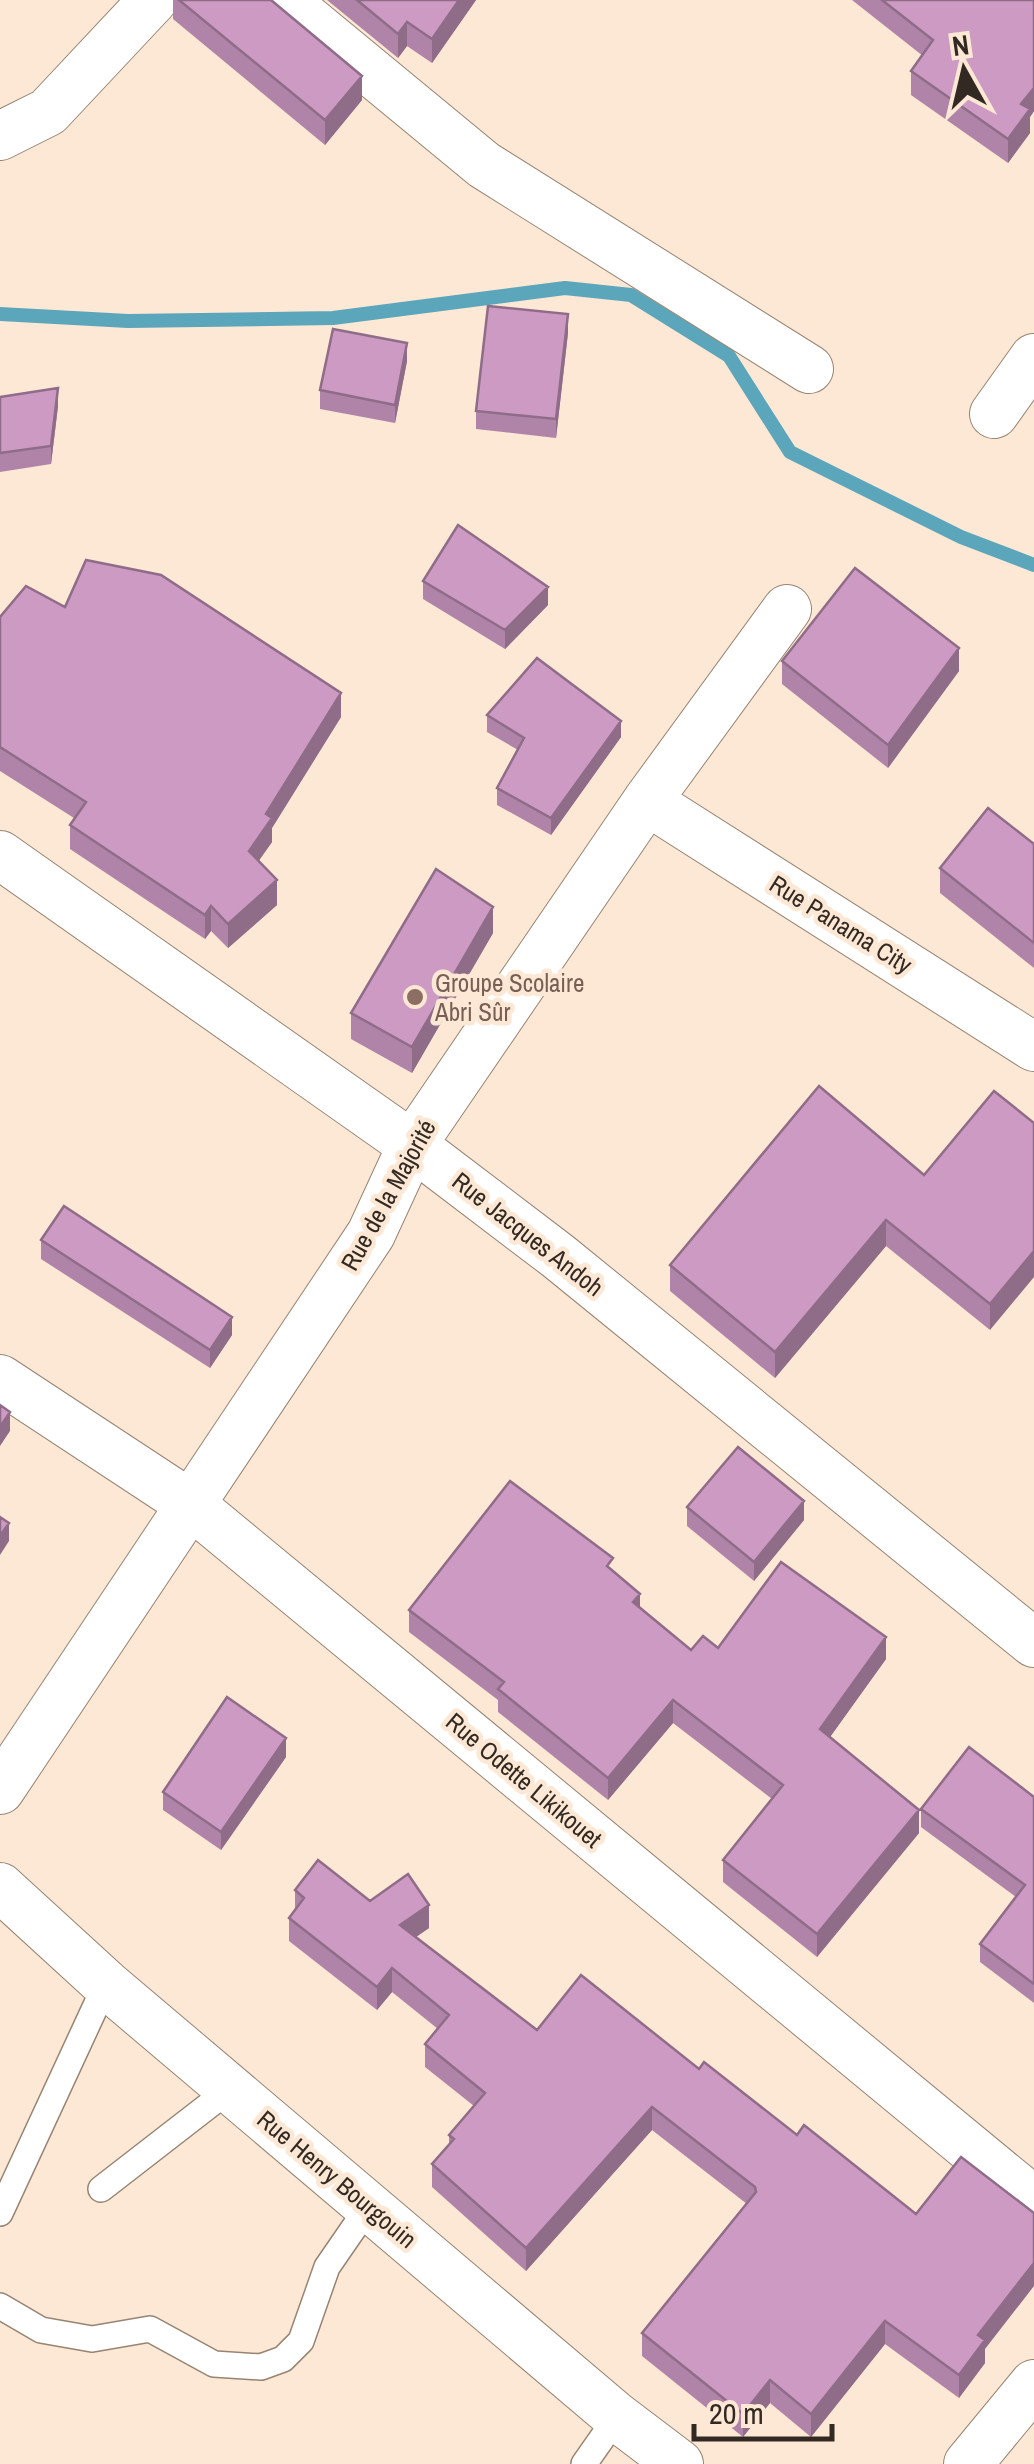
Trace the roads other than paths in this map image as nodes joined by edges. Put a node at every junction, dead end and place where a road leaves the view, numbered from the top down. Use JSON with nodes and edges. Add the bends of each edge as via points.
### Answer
{"nodes":[{"id":1,"x":154,"y":0,"type":"edge"},
{"id":2,"x":284,"y":0,"type":"edge"},
{"id":3,"x":0,"y":136,"type":"edge"},
{"id":4,"x":1034,"y":358,"type":"edge"},
{"id":5,"x":809,"y":369,"type":"dead end"},
{"id":6,"x":994,"y":414,"type":"dead end"},
{"id":7,"x":787,"y":609,"type":"dead end"},
{"id":8,"x":648,"y":801,"type":"junction"},
{"id":9,"x":0,"y":855,"type":"edge"},
{"id":10,"x":1034,"y":1047,"type":"edge"},
{"id":11,"x":412,"y":1144,"type":"junction"},
{"id":12,"x":0,"y":1379,"type":"edge"},
{"id":13,"x":190,"y":1504,"type":"junction"},
{"id":14,"x":1034,"y":1643,"type":"edge"},
{"id":15,"x":0,"y":1790,"type":"edge"},
{"id":16,"x":1,"y":1888,"type":"edge"},
{"id":17,"x":106,"y":1984,"type":"junction"},
{"id":18,"x":230,"y":2088,"type":"junction"},
{"id":19,"x":102,"y":2189,"type":"dead end"},
{"id":20,"x":1034,"y":2200,"type":"edge"},
{"id":21,"x":369,"y":2206,"type":"junction"},
{"id":22,"x":0,"y":2213,"type":"edge"},
{"id":23,"x":0,"y":2306,"type":"edge"},
{"id":24,"x":1034,"y":2384,"type":"edge"},
{"id":25,"x":616,"y":2417,"type":"junction"},
{"id":26,"x":584,"y":2464,"type":"edge"},
{"id":27,"x":679,"y":2464,"type":"edge"},
{"id":28,"x":968,"y":2464,"type":"edge"}],
"edges":[{"from":1,"to":3,"type":"street","via":[[48,112]]},
{"from":2,"to":5,"type":"street","via":[[484,165]]},
{"from":4,"to":6,"type":"street"},
{"from":7,"to":8,"type":"street","name":"Rue de la Majorité"},
{"from":8,"to":10,"type":"street","name":"Rue Panama City"},
{"from":8,"to":11,"type":"street","name":"Rue de la Majorité"},
{"from":9,"to":11,"type":"street","name":"Rue Jacques Andoh"},
{"from":11,"to":13,"type":"street","name":"Rue de la Majorité","via":[[371,1234]]},
{"from":11,"to":14,"type":"street","name":"Rue Jacques Andoh"},
{"from":12,"to":13,"type":"street","name":"Rue Odette Likikouet"},
{"from":13,"to":15,"type":"street","name":"Rue de la Majorité"},
{"from":13,"to":20,"type":"street","name":"Rue Odette Likikouet"},
{"from":16,"to":17,"type":"street","name":"Rue Henry Bourgouin"},
{"from":17,"to":18,"type":"street","name":"Rue Henry Bourgouin"},
{"from":17,"to":22,"type":"lane"},
{"from":18,"to":19,"type":"lane"},
{"from":18,"to":21,"type":"street","name":"Rue Henry Bourgouin"},
{"from":21,"to":23,"type":"lane","via":[[327,2266],[301,2341],[283,2359],[261,2367],[214,2364],[150,2329],[92,2340],[41,2330]]},
{"from":21,"to":25,"type":"street","name":"Rue Henry Bourgouin"},
{"from":24,"to":28,"type":"street"},
{"from":25,"to":26,"type":"lane"},
{"from":25,"to":27,"type":"street","name":"Rue Henry Bourgouin"}]}
